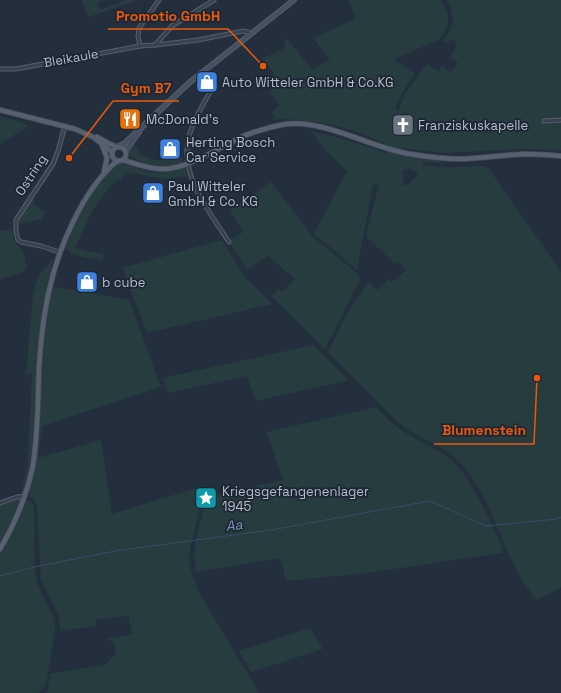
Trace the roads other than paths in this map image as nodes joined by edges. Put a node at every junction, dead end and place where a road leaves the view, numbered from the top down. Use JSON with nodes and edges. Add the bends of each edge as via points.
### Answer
{"nodes":[{"id":1,"x":159,"y":0,"type":"edge"},
{"id":2,"x":214,"y":0,"type":"edge"},
{"id":3,"x":294,"y":0,"type":"edge"},
{"id":4,"x":249,"y":34,"type":"junction"},
{"id":5,"x":155,"y":45,"type":"junction"},
{"id":6,"x":141,"y":46,"type":"junction"},
{"id":7,"x":0,"y":69,"type":"edge"},
{"id":8,"x":210,"y":92,"type":"dead end"},
{"id":9,"x":0,"y":110,"type":"edge"},
{"id":10,"x":561,"y":120,"type":"edge"},
{"id":11,"x":544,"y":121,"type":"dead end"},
{"id":12,"x":65,"y":126,"type":"junction"},
{"id":13,"x":142,"y":127,"type":"junction"},
{"id":14,"x":87,"y":134,"type":"junction"},
{"id":15,"x":100,"y":142,"type":"junction"},
{"id":16,"x":118,"y":146,"type":"junction"},
{"id":17,"x":126,"y":150,"type":"junction"},
{"id":18,"x":112,"y":155,"type":"junction"},
{"id":19,"x":561,"y":156,"type":"edge"},
{"id":20,"x":125,"y":158,"type":"junction"},
{"id":21,"x":118,"y":161,"type":"junction"},
{"id":22,"x":187,"y":164,"type":"junction"},
{"id":23,"x":107,"y":169,"type":"junction"},
{"id":24,"x":103,"y":175,"type":"junction"},
{"id":25,"x":229,"y":242,"type":"dead end"},
{"id":26,"x":59,"y":252,"type":"junction"},
{"id":27,"x":25,"y":496,"type":"junction"},
{"id":28,"x":0,"y":503,"type":"edge"},
{"id":29,"x":0,"y":549,"type":"edge"}],
"edges":[{"from":1,"to":6,"type":"street","via":[[139,28]]},
{"from":2,"to":5,"type":"street","via":[[172,26]]},
{"from":3,"to":4,"type":"street"},
{"from":4,"to":5,"type":"street","name":"Bleikaule","via":[[243,31]]},
{"from":4,"to":13,"type":"street","via":[[190,82]]},
{"from":5,"to":6,"type":"street","name":"Bleikaule"},
{"from":6,"to":7,"type":"street","name":"Bleikaule","via":[[16,69]]},
{"from":8,"to":22,"type":"street","via":[[190,133]]},
{"from":9,"to":12,"type":"main road"},
{"from":10,"to":11,"type":"street"},
{"from":12,"to":14,"type":"main road"},
{"from":12,"to":26,"type":"street","name":"Ostring","via":[[54,162],[18,215],[15,226],[21,242]]},
{"from":13,"to":16,"type":"street"},
{"from":13,"to":17,"type":"street"},
{"from":14,"to":15,"type":"main road"},
{"from":14,"to":16,"type":"main road"},
{"from":15,"to":18,"type":"main road"},
{"from":15,"to":24,"type":"main road","via":[[107,158]]},
{"from":16,"to":17,"type":"main road"},
{"from":16,"to":18,"type":"main road","via":[[113,149]]},
{"from":17,"to":20,"type":"main road"},
{"from":18,"to":21,"type":"main road"},
{"from":18,"to":23,"type":"main road"},
{"from":19,"to":22,"type":"main road","via":[[524,154],[440,158],[392,150],[320,128],[288,124],[250,133]]},
{"from":20,"to":21,"type":"main road"},
{"from":20,"to":22,"type":"main road","via":[[154,169]]},
{"from":21,"to":23,"type":"main road"},
{"from":22,"to":25,"type":"street","via":[[197,190]]},
{"from":23,"to":24,"type":"main road"},
{"from":24,"to":26,"type":"main road","via":[[76,215]]},
{"from":26,"to":27,"type":"main road","via":[[44,316],[36,442]]},
{"from":27,"to":28,"type":"street","via":[[17,496]]},
{"from":27,"to":29,"type":"main road"}]}
